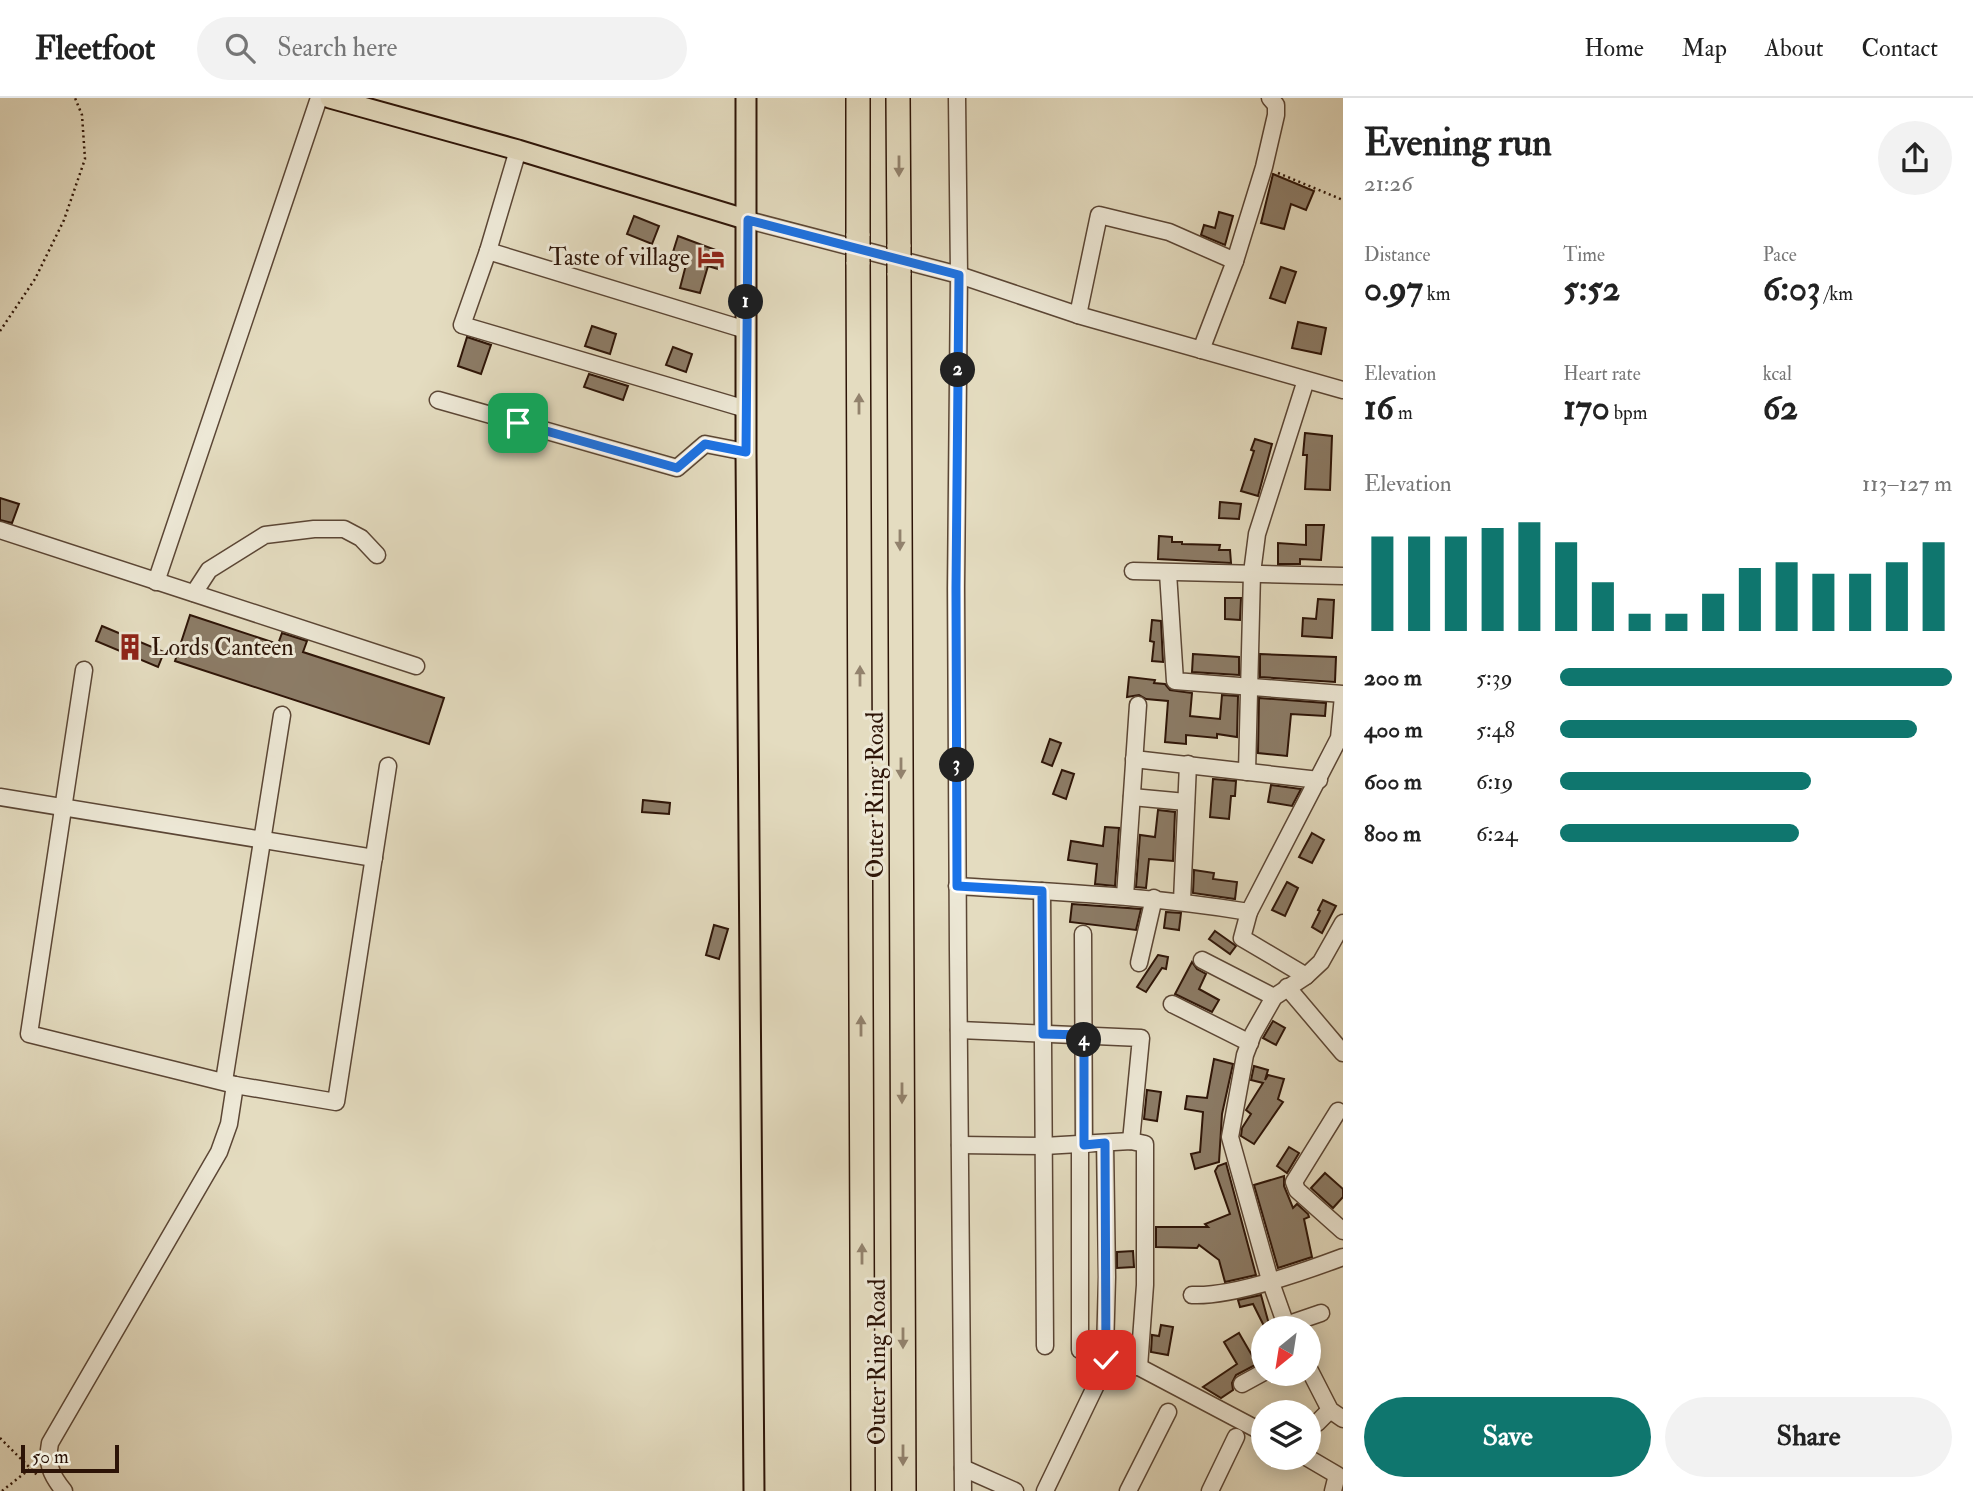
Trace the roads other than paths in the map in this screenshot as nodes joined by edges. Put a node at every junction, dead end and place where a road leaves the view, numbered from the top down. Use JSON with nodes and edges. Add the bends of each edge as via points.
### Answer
{"nodes":[{"id":1,"x":319,"y":98,"type":"edge"},
{"id":2,"x":330,"y":98,"type":"edge"},
{"id":3,"x":746,"y":98,"type":"edge"},
{"id":4,"x":858,"y":98,"type":"edge"},
{"id":5,"x":898,"y":98,"type":"edge"},
{"id":6,"x":957,"y":98,"type":"edge"},
{"id":7,"x":1270,"y":98,"type":"edge"},
{"id":8,"x":518,"y":150,"type":"junction"},
{"id":9,"x":748,"y":220,"type":"junction"},
{"id":10,"x":488,"y":251,"type":"junction"},
{"id":11,"x":1235,"y":261,"type":"junction"},
{"id":12,"x":959,"y":275,"type":"junction"},
{"id":13,"x":1078,"y":315,"type":"junction"},
{"id":14,"x":746,"y":330,"type":"junction"},
{"id":15,"x":1200,"y":351,"type":"junction"},
{"id":16,"x":1307,"y":380,"type":"junction"},
{"id":17,"x":1343,"y":390,"type":"edge"},
{"id":18,"x":438,"y":400,"type":"dead end"},
{"id":19,"x":746,"y":409,"type":"junction"},
{"id":20,"x":746,"y":452,"type":"junction"},
{"id":21,"x":0,"y":530,"type":"edge"},
{"id":22,"x":377,"y":555,"type":"dead end"},
{"id":23,"x":1133,"y":571,"type":"dead end"},
{"id":24,"x":1168,"y":573,"type":"junction"},
{"id":25,"x":1252,"y":573,"type":"junction"},
{"id":26,"x":1343,"y":576,"type":"edge"},
{"id":27,"x":156,"y":582,"type":"junction"},
{"id":28,"x":194,"y":593,"type":"junction"},
{"id":29,"x":416,"y":666,"type":"dead end"},
{"id":30,"x":84,"y":670,"type":"dead end"},
{"id":31,"x":1249,"y":688,"type":"junction"},
{"id":32,"x":1343,"y":695,"type":"edge"},
{"id":33,"x":1138,"y":705,"type":"dead end"},
{"id":34,"x":282,"y":715,"type":"dead end"},
{"id":35,"x":1336,"y":756,"type":"edge"},
{"id":36,"x":1135,"y":759,"type":"junction"},
{"id":37,"x":1188,"y":764,"type":"junction"},
{"id":38,"x":388,"y":765,"type":"dead end"},
{"id":39,"x":1247,"y":772,"type":"junction"},
{"id":40,"x":1319,"y":780,"type":"junction"},
{"id":41,"x":0,"y":797,"type":"edge"},
{"id":42,"x":1132,"y":797,"type":"junction"},
{"id":43,"x":1186,"y":802,"type":"junction"},
{"id":44,"x":63,"y":807,"type":"junction"},
{"id":45,"x":262,"y":840,"type":"junction"},
{"id":46,"x":374,"y":858,"type":"junction"},
{"id":47,"x":957,"y":886,"type":"junction"},
{"id":48,"x":1042,"y":891,"type":"junction"},
{"id":49,"x":1125,"y":896,"type":"junction"},
{"id":50,"x":1154,"y":898,"type":"junction"},
{"id":51,"x":1182,"y":901,"type":"junction"},
{"id":52,"x":1249,"y":912,"type":"junction"},
{"id":53,"x":1343,"y":923,"type":"edge"},
{"id":54,"x":1083,"y":934,"type":"dead end"},
{"id":55,"x":1202,"y":960,"type":"dead end"},
{"id":56,"x":1139,"y":963,"type":"dead end"},
{"id":57,"x":1306,"y":976,"type":"junction"},
{"id":58,"x":1280,"y":992,"type":"junction"},
{"id":59,"x":1172,"y":1004,"type":"dead end"},
{"id":60,"x":960,"y":1030,"type":"junction"},
{"id":61,"x":1043,"y":1034,"type":"junction"},
{"id":62,"x":1084,"y":1035,"type":"junction"},
{"id":63,"x":1250,"y":1043,"type":"junction"},
{"id":64,"x":1343,"y":1053,"type":"edge"},
{"id":65,"x":230,"y":1083,"type":"junction"},
{"id":66,"x":1341,"y":1107,"type":"edge"},
{"id":67,"x":1131,"y":1141,"type":"junction"},
{"id":68,"x":1105,"y":1143,"type":"junction"},
{"id":69,"x":960,"y":1145,"type":"junction"},
{"id":70,"x":1082,"y":1145,"type":"junction"},
{"id":71,"x":1044,"y":1146,"type":"junction"},
{"id":72,"x":1343,"y":1231,"type":"edge"},
{"id":73,"x":1343,"y":1257,"type":"edge"},
{"id":74,"x":1270,"y":1280,"type":"junction"},
{"id":75,"x":1192,"y":1294,"type":"dead end"},
{"id":76,"x":1321,"y":1313,"type":"dead end"},
{"id":77,"x":1283,"y":1316,"type":"edge"},
{"id":78,"x":1314,"y":1316,"type":"edge"},
{"id":79,"x":1045,"y":1346,"type":"dead end"},
{"id":80,"x":1080,"y":1350,"type":"dead end"},
{"id":81,"x":1139,"y":1367,"type":"junction"},
{"id":82,"x":1251,"y":1379,"type":"edge"},
{"id":83,"x":1242,"y":1384,"type":"dead end"},
{"id":84,"x":1096,"y":1385,"type":"dead end"},
{"id":85,"x":1320,"y":1386,"type":"edge"},
{"id":86,"x":1168,"y":1412,"type":"dead end"},
{"id":87,"x":1336,"y":1414,"type":"edge"},
{"id":88,"x":1251,"y":1426,"type":"edge"},
{"id":89,"x":1236,"y":1437,"type":"dead end"},
{"id":90,"x":1321,"y":1466,"type":"edge"},
{"id":91,"x":963,"y":1468,"type":"junction"},
{"id":92,"x":987,"y":1484,"type":"edge"},
{"id":93,"x":64,"y":1491,"type":"edge"},
{"id":94,"x":754,"y":1491,"type":"edge"},
{"id":95,"x":863,"y":1491,"type":"edge"},
{"id":96,"x":904,"y":1491,"type":"edge"},
{"id":97,"x":963,"y":1491,"type":"edge"},
{"id":98,"x":1015,"y":1491,"type":"edge"},
{"id":99,"x":1045,"y":1491,"type":"edge"},
{"id":100,"x":1128,"y":1491,"type":"edge"},
{"id":101,"x":1210,"y":1491,"type":"edge"},
{"id":102,"x":1334,"y":1491,"type":"edge"}],
"edges":[{"from":1,"to":27,"type":"street"},
{"from":2,"to":8,"type":"main road"},
{"from":3,"to":9,"type":"main road"},
{"from":95,"to":4,"type":"highway","name":"Outer Ring Road","one_way":true,"bridge":true},
{"from":5,"to":96,"type":"highway","name":"Outer Ring Road","one_way":true,"bridge":true},
{"from":6,"to":12,"type":"street"},
{"from":7,"to":11,"type":"street","via":[[1276,115]]},
{"from":8,"to":9,"type":"main road"},
{"from":8,"to":10,"type":"street"},
{"from":9,"to":12,"type":"street"},
{"from":9,"to":14,"type":"main road"},
{"from":10,"to":14,"type":"street"},
{"from":10,"to":19,"type":"street","via":[[462,325]]},
{"from":11,"to":13,"type":"street","via":[[1169,232],[1098,215]]},
{"from":11,"to":15,"type":"street"},
{"from":12,"to":13,"type":"street"},
{"from":12,"to":47,"type":"street"},
{"from":13,"to":15,"type":"street"},
{"from":14,"to":19,"type":"main road"},
{"from":15,"to":16,"type":"street"},
{"from":16,"to":17,"type":"street"},
{"from":16,"to":25,"type":"street","via":[[1257,534]]},
{"from":18,"to":20,"type":"street","via":[[677,468],[705,444]]},
{"from":19,"to":20,"type":"main road"},
{"from":20,"to":94,"type":"main road"},
{"from":21,"to":27,"type":"street"},
{"from":22,"to":28,"type":"street","via":[[345,529],[265,536],[209,570]]},
{"from":23,"to":24,"type":"street"},
{"from":24,"to":25,"type":"street"},
{"from":24,"to":31,"type":"street","via":[[1175,681]]},
{"from":25,"to":26,"type":"street"},
{"from":25,"to":31,"type":"street"},
{"from":27,"to":28,"type":"street"},
{"from":28,"to":29,"type":"street"},
{"from":30,"to":44,"type":"street"},
{"from":31,"to":32,"type":"street"},
{"from":31,"to":39,"type":"street"},
{"from":32,"to":35,"type":"street"},
{"from":33,"to":36,"type":"street"},
{"from":34,"to":45,"type":"street"},
{"from":35,"to":40,"type":"street"},
{"from":36,"to":37,"type":"street"},
{"from":36,"to":42,"type":"street"},
{"from":37,"to":39,"type":"street"},
{"from":37,"to":43,"type":"street"},
{"from":38,"to":46,"type":"street"},
{"from":39,"to":40,"type":"street"},
{"from":40,"to":52,"type":"street"},
{"from":41,"to":44,"type":"street"},
{"from":42,"to":43,"type":"street"},
{"from":42,"to":49,"type":"street"},
{"from":43,"to":51,"type":"street"},
{"from":44,"to":45,"type":"street"},
{"from":44,"to":65,"type":"street","via":[[29,1034]]},
{"from":45,"to":46,"type":"street"},
{"from":45,"to":65,"type":"street"},
{"from":46,"to":65,"type":"street","via":[[336,1102]]},
{"from":47,"to":48,"type":"street"},
{"from":47,"to":60,"type":"street"},
{"from":48,"to":49,"type":"street"},
{"from":48,"to":61,"type":"street"},
{"from":49,"to":50,"type":"street"},
{"from":50,"to":51,"type":"street"},
{"from":50,"to":56,"type":"street"},
{"from":51,"to":52,"type":"street"},
{"from":52,"to":57,"type":"street","via":[[1242,938]]},
{"from":53,"to":57,"type":"street","via":[[1321,962]]},
{"from":54,"to":62,"type":"street"},
{"from":55,"to":58,"type":"street"},
{"from":57,"to":58,"type":"street"},
{"from":58,"to":63,"type":"street"},
{"from":58,"to":64,"type":"street"},
{"from":59,"to":63,"type":"street"},
{"from":60,"to":61,"type":"street"},
{"from":60,"to":69,"type":"street"},
{"from":61,"to":62,"type":"street"},
{"from":61,"to":71,"type":"street"},
{"from":62,"to":67,"type":"street","via":[[1141,1038]]},
{"from":62,"to":70,"type":"street"},
{"from":63,"to":74,"type":"street","via":[[1230,1137]]},
{"from":65,"to":93,"type":"street","via":[[229,1124],[219,1152],[50,1443],[49,1470]]},
{"from":66,"to":72,"type":"street","via":[[1294,1182],[1297,1190]]},
{"from":67,"to":68,"type":"street"},
{"from":67,"to":81,"type":"street","via":[[1145,1144],[1145,1285]]},
{"from":68,"to":70,"type":"street"},
{"from":68,"to":81,"type":"street","via":[[1105,1352],[1107,1364],[1113,1367]]},
{"from":69,"to":71,"type":"street"},
{"from":69,"to":91,"type":"street"},
{"from":70,"to":71,"type":"street"},
{"from":70,"to":80,"type":"street"},
{"from":71,"to":79,"type":"street"},
{"from":73,"to":74,"type":"street"},
{"from":74,"to":75,"type":"street","via":[[1211,1296]]},
{"from":74,"to":77,"type":"street"},
{"from":76,"to":78,"type":"street"},
{"from":81,"to":88,"type":"street"},
{"from":82,"to":83,"type":"street"},
{"from":84,"to":99,"type":"street"},
{"from":85,"to":87,"type":"street"},
{"from":86,"to":100,"type":"street"},
{"from":89,"to":101,"type":"street"},
{"from":90,"to":102,"type":"street","via":[[1337,1475]]},
{"from":91,"to":92,"type":"street"},
{"from":91,"to":97,"type":"street"},
{"from":92,"to":98,"type":"street"}]}
